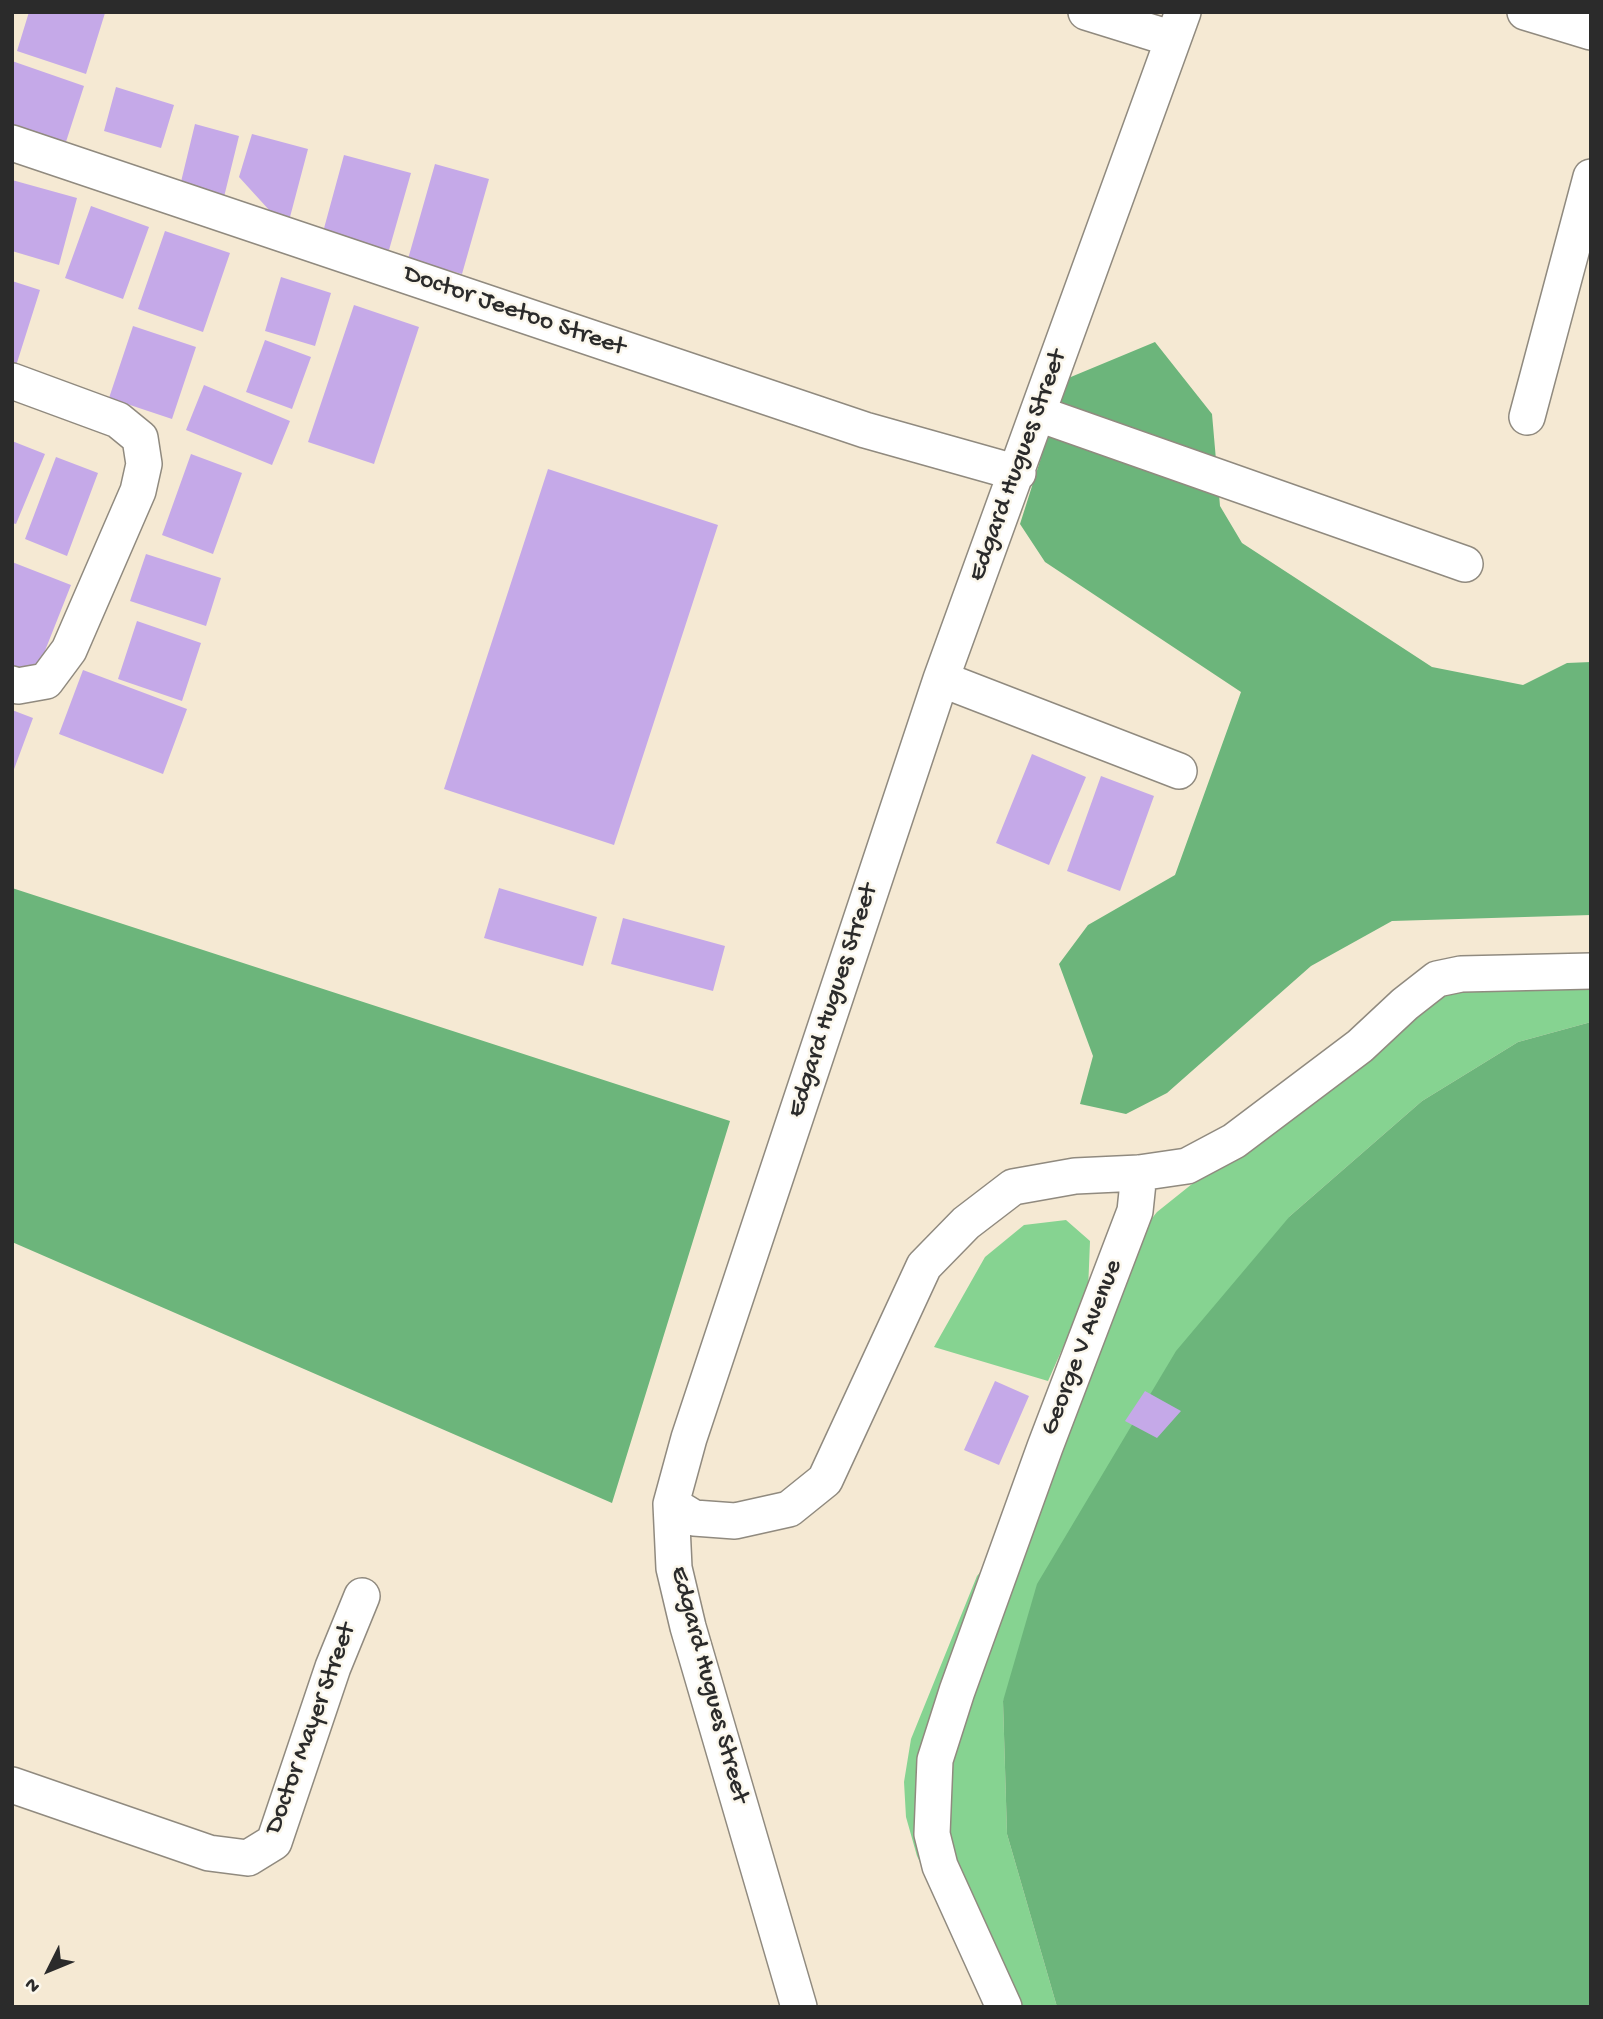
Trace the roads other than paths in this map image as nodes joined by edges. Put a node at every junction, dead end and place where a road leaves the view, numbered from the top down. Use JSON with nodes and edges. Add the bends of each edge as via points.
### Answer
{"nodes":[{"id":1,"x":1086,"y":12,"type":"edge"},
{"id":2,"x":1524,"y":12,"type":"edge"},
{"id":3,"x":1178,"y":25,"type":"edge"},
{"id":4,"x":1591,"y":32,"type":"edge"},
{"id":5,"x":12,"y":143,"type":"edge"},
{"id":6,"x":1591,"y":177,"type":"edge"},
{"id":7,"x":12,"y":381,"type":"edge"},
{"id":8,"x":1039,"y":414,"type":"junction"},
{"id":9,"x":1527,"y":417,"type":"dead end"},
{"id":10,"x":1018,"y":473,"type":"junction"},
{"id":11,"x":1465,"y":564,"type":"dead end"},
{"id":12,"x":941,"y":679,"type":"junction"},
{"id":13,"x":12,"y":684,"type":"edge"},
{"id":14,"x":1179,"y":771,"type":"dead end"},
{"id":15,"x":1591,"y":971,"type":"edge"},
{"id":16,"x":1139,"y":1173,"type":"junction"},
{"id":17,"x":671,"y":1504,"type":"junction"},
{"id":18,"x":362,"y":1596,"type":"dead end"},
{"id":19,"x":12,"y":1785,"type":"edge"},
{"id":20,"x":799,"y":2007,"type":"edge"},
{"id":21,"x":1004,"y":2007,"type":"edge"}],
"edges":[{"from":1,"to":3,"type":"street"},
{"from":2,"to":4,"type":"street"},
{"from":3,"to":8,"type":"street","name":"Edgard Hugues Street"},
{"from":5,"to":10,"type":"street","name":"Doctor Jeetoo Street","via":[[865,430]]},
{"from":6,"to":9,"type":"street"},
{"from":7,"to":13,"type":"street","via":[[118,419],[140,438],[144,464],[138,491],[69,650],[46,681]]},
{"from":8,"to":10,"type":"street","name":"Edgard Hugues Street"},
{"from":8,"to":11,"type":"street"},
{"from":10,"to":12,"type":"street","name":"Edgard Hugues Street"},
{"from":12,"to":14,"type":"street"},
{"from":12,"to":17,"type":"street","name":"Edgard Hugues Street"},
{"from":15,"to":16,"type":"street","via":[[1461,974],[1437,979],[1360,1046],[1234,1141],[1187,1166]]},
{"from":16,"to":17,"type":"street","via":[[1075,1176],[1013,1187],[966,1223],[924,1266],[825,1480],[789,1509],[735,1521],[694,1518]]},
{"from":16,"to":21,"type":"street","name":"George V Avenue","via":[[1135,1211],[1045,1447],[935,1760],[932,1833],[940,1866]]},
{"from":17,"to":20,"type":"street","name":"Edgard Hugues Street","via":[[674,1568],[688,1627]]},
{"from":18,"to":19,"type":"street","name":"Doctor Mayer Street","via":[[328,1680],[274,1842],[248,1858],[209,1853]]}]}
